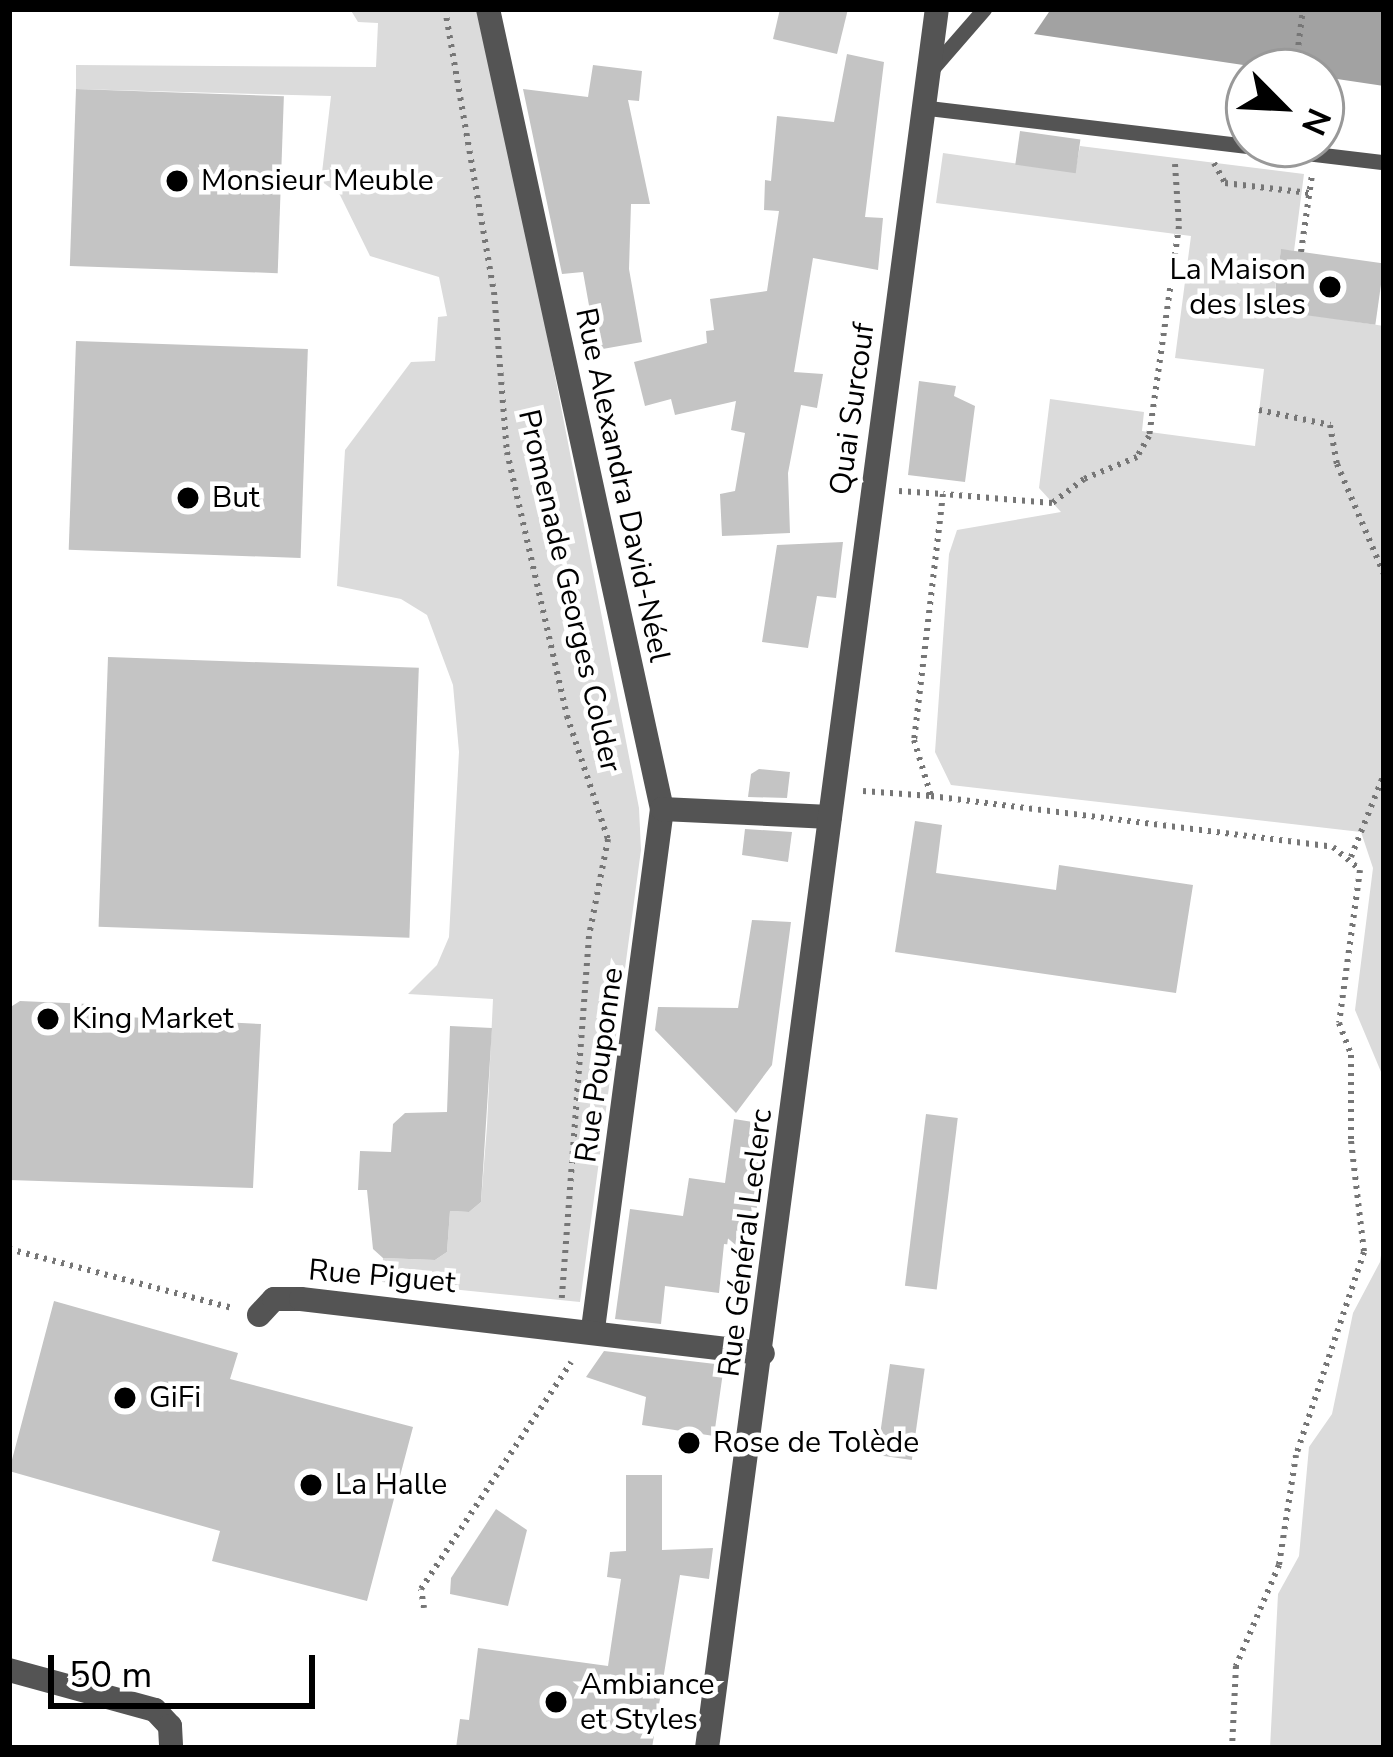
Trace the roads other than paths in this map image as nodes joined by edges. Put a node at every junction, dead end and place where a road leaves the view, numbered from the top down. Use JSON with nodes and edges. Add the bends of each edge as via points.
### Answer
{"nodes":[{"id":1,"x":488,"y":9,"type":"edge"},
{"id":2,"x":937,"y":9,"type":"edge"},
{"id":3,"x":984,"y":9,"type":"edge"},
{"id":4,"x":925,"y":77,"type":"junction"},
{"id":5,"x":920,"y":107,"type":"junction"},
{"id":6,"x":1384,"y":162,"type":"edge"},
{"id":7,"x":662,"y":809,"type":"junction"},
{"id":8,"x":830,"y":817,"type":"junction"},
{"id":9,"x":259,"y":1315,"type":"road end"},
{"id":10,"x":593,"y":1329,"type":"junction"},
{"id":11,"x":763,"y":1353,"type":"junction"},
{"id":12,"x":9,"y":1670,"type":"edge"},
{"id":13,"x":171,"y":1748,"type":"edge"},
{"id":14,"x":707,"y":1748,"type":"edge"}],
"edges":[{"from":1,"to":7,"type":"street","name":"Rue Alexandra David-Néel"},
{"from":2,"to":4,"type":"street","name":"Quai Surcouf"},
{"from":3,"to":4,"type":"lane"},
{"from":4,"to":5,"type":"street","name":"Quai Surcouf"},
{"from":5,"to":6,"type":"lane"},
{"from":5,"to":8,"type":"street","name":"Quai Surcouf"},
{"from":7,"to":8,"type":"street"},
{"from":7,"to":10,"type":"street","name":"Rue Pouponne"},
{"from":8,"to":11,"type":"street","name":"Rue Général Leclerc"},
{"from":9,"to":10,"type":"street","name":"Rue Piguet","via":[[274,1299],[301,1299]]},
{"from":10,"to":11,"type":"street","name":"Rue Piguet"},
{"from":11,"to":14,"type":"street","name":"Rue Général Leclerc"},
{"from":12,"to":13,"type":"street","via":[[154,1710],[170,1726]]}]}
